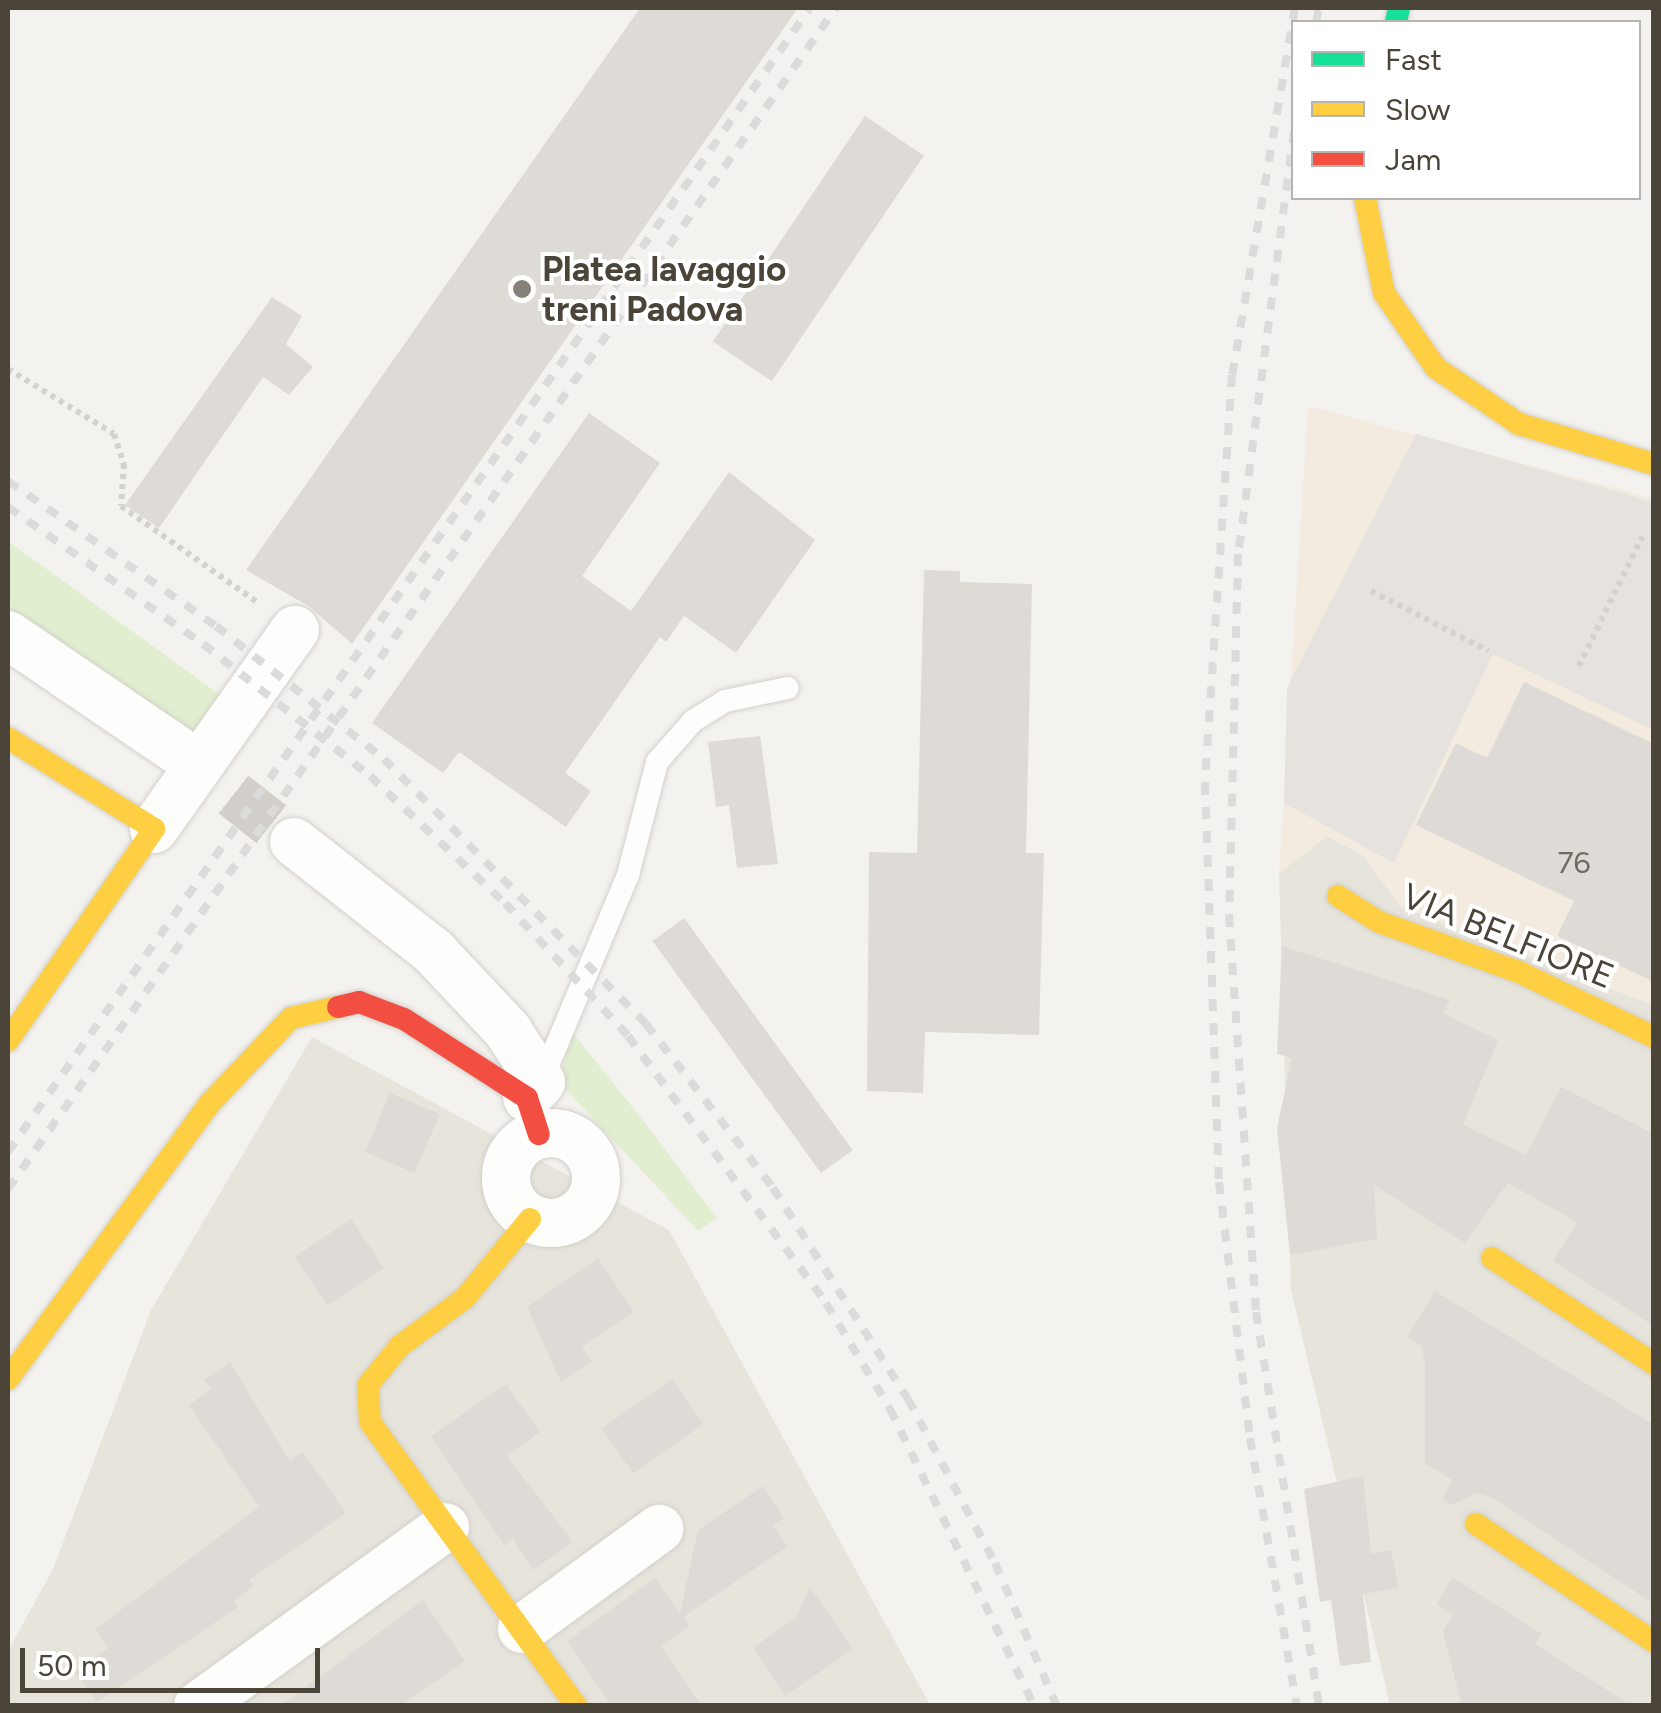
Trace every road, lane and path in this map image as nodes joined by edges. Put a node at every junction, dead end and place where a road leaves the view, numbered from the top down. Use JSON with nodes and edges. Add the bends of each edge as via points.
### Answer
{"nodes":[{"id":1,"x":1365,"y":200,"type":"edge"},
{"id":2,"x":8,"y":369,"type":"edge"},
{"id":3,"x":1654,"y":464,"type":"edge"},
{"id":4,"x":1642,"y":537,"type":"dead end"},
{"id":5,"x":1371,"y":592,"type":"dead end"},
{"id":6,"x":295,"y":630,"type":"joint"},
{"id":7,"x":8,"y":635,"type":"edge"},
{"id":8,"x":1489,"y":652,"type":"dead end"},
{"id":9,"x":1579,"y":666,"type":"dead end"},
{"id":10,"x":788,"y":688,"type":"dead end"},
{"id":11,"x":8,"y":738,"type":"edge"},
{"id":12,"x":177,"y":750,"type":"tunnel mouth"},
{"id":13,"x":154,"y":829,"type":"junction"},
{"id":14,"x":294,"y":842,"type":"tunnel mouth"},
{"id":15,"x":1338,"y":896,"type":"dead end"},
{"id":16,"x":1654,"y":1037,"type":"edge"},
{"id":17,"x":8,"y":1040,"type":"edge"},
{"id":18,"x":536,"y":1104,"type":"junction"},
{"id":19,"x":530,"y":1219,"type":"junction"},
{"id":20,"x":1492,"y":1258,"type":"dead end"},
{"id":21,"x":1654,"y":1364,"type":"edge"},
{"id":22,"x":8,"y":1379,"type":"edge"},
{"id":23,"x":1476,"y":1524,"type":"dead end"},
{"id":24,"x":445,"y":1527,"type":"junction"},
{"id":25,"x":658,"y":1529,"type":"dead end"},
{"id":26,"x":522,"y":1628,"type":"junction"},
{"id":27,"x":1654,"y":1642,"type":"edge"},
{"id":28,"x":198,"y":1706,"type":"edge"},
{"id":29,"x":576,"y":1706,"type":"edge"}],
"edges":[{"from":1,"to":3,"type":"street","via":[[1384,293],[1436,368],[1519,424]]},
{"from":2,"to":6,"type":"path","via":[[114,434],[124,464],[121,506]]},
{"from":4,"to":9,"type":"path"},
{"from":5,"to":8,"type":"path"},
{"from":6,"to":13,"type":"street"},
{"from":7,"to":12,"type":"street"},
{"from":10,"to":18,"type":"lane","via":[[725,701],[693,721],[657,762],[628,876]]},
{"from":11,"to":13,"type":"street"},
{"from":13,"to":17,"type":"street"},
{"from":14,"to":18,"type":"street","via":[[433,951],[508,1032]]},
{"from":15,"to":16,"type":"street","name":"VIA BELFIORE","via":[[1379,922],[1518,972]]},
{"from":18,"to":19,"type":"street","via":[[505,1177],[515,1207]]},
{"from":18,"to":19,"type":"street","via":[[575,1140],[596,1180],[572,1218]]},
{"from":18,"to":22,"type":"street","via":[[404,1019],[359,1002],[291,1018],[209,1104]]},
{"from":19,"to":24,"type":"street","via":[[465,1298],[400,1346],[368,1386],[370,1422]]},
{"from":20,"to":21,"type":"street"},
{"from":23,"to":27,"type":"street"},
{"from":24,"to":26,"type":"street"},
{"from":24,"to":28,"type":"street"},
{"from":25,"to":26,"type":"street"},
{"from":26,"to":29,"type":"street"}]}
